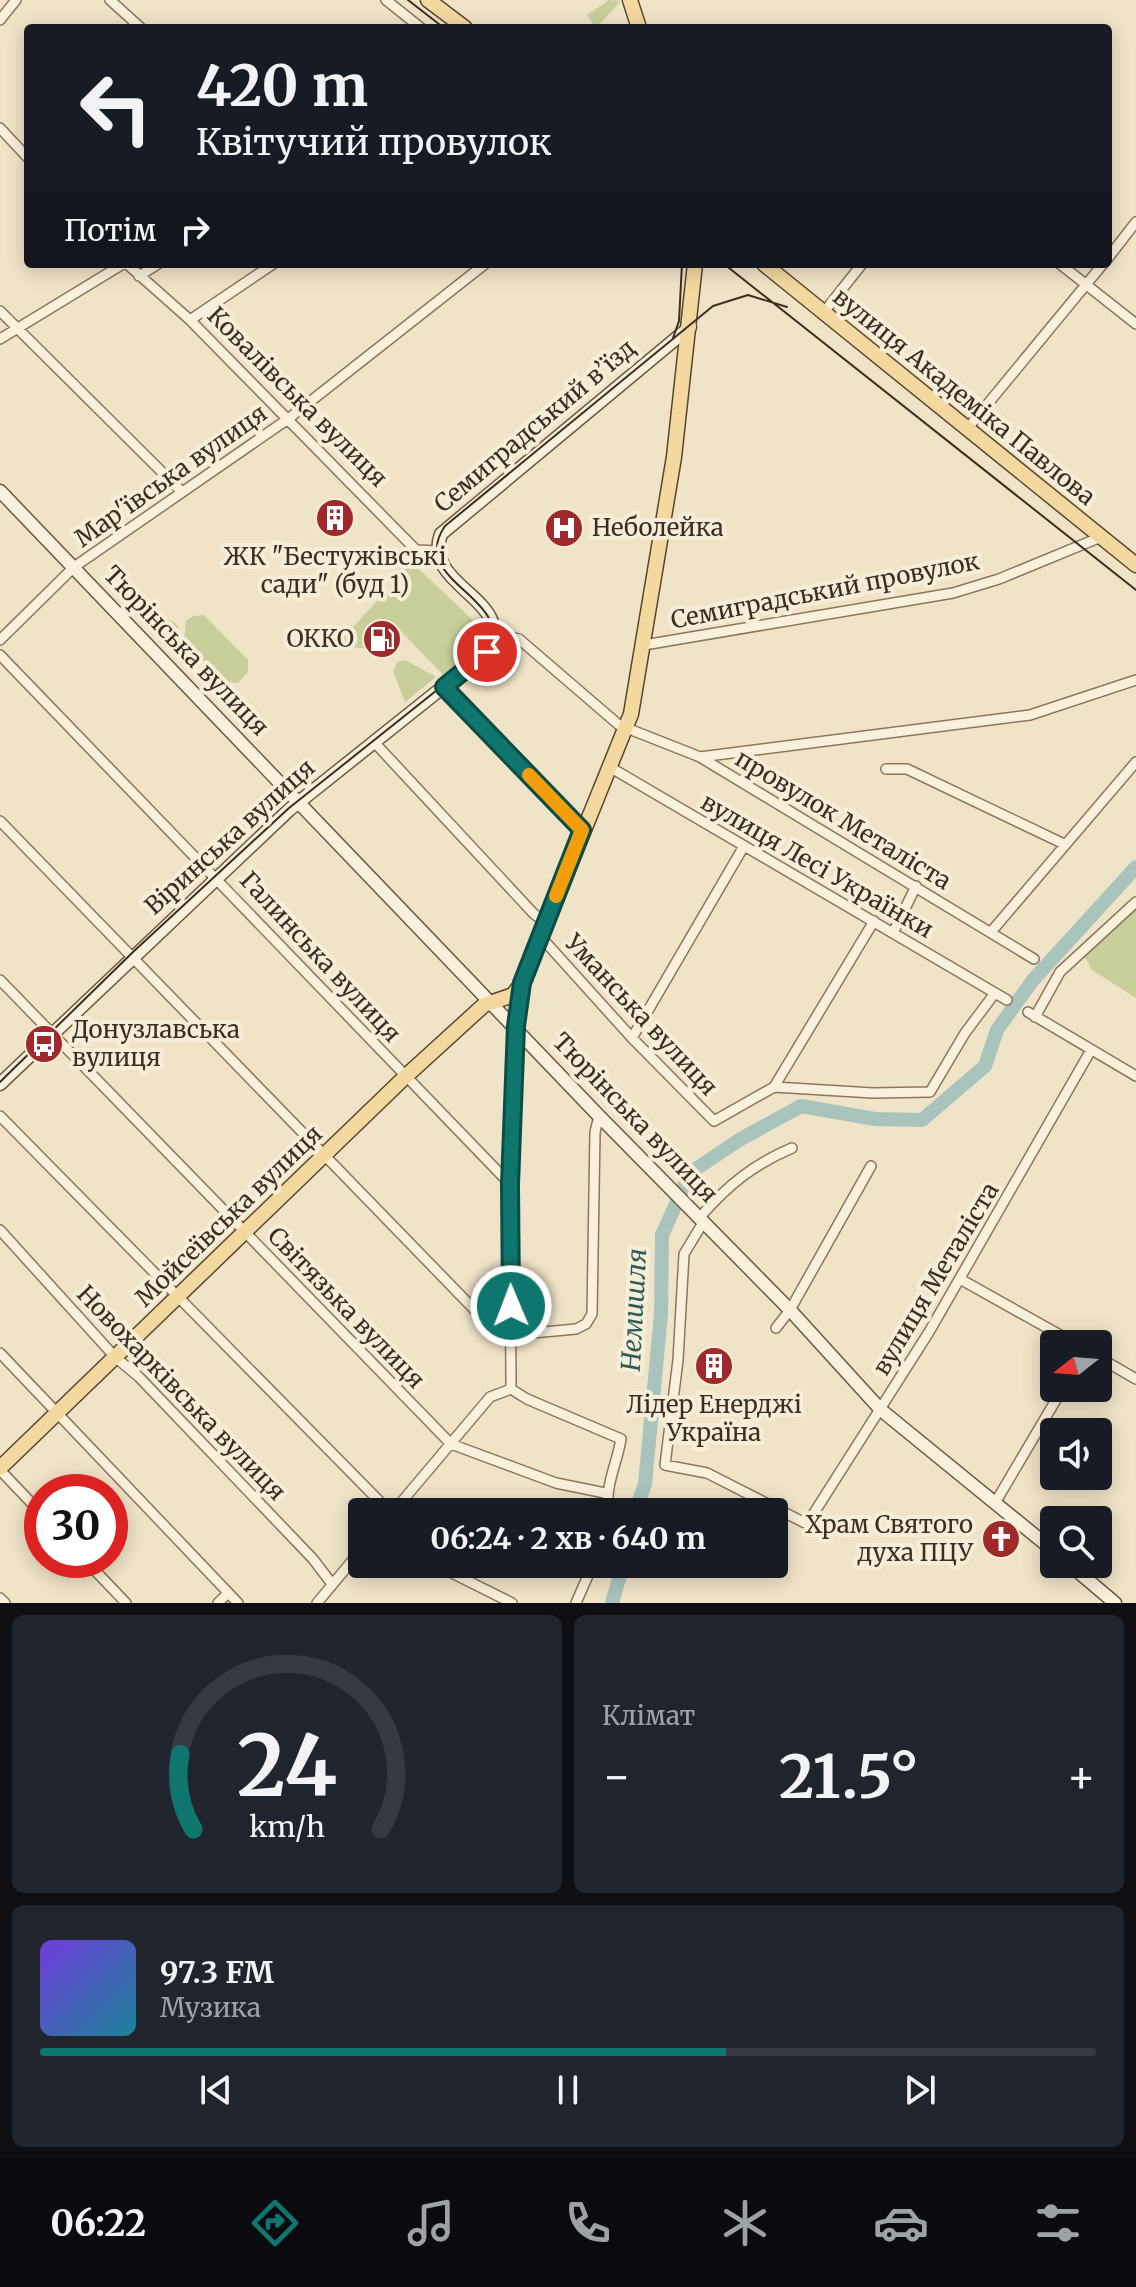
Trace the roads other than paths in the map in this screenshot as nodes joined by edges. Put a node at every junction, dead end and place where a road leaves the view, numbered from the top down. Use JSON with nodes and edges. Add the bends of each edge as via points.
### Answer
{"nodes":[{"id":1,"x":16,"y":0,"type":"edge"},
{"id":2,"x":110,"y":0,"type":"edge"},
{"id":3,"x":386,"y":0,"type":"edge"},
{"id":4,"x":428,"y":0,"type":"edge"},
{"id":5,"x":630,"y":0,"type":"edge"},
{"id":6,"x":0,"y":20,"type":"edge"},
{"id":7,"x":137,"y":24,"type":"edge"},
{"id":8,"x":416,"y":24,"type":"edge"},
{"id":9,"x":460,"y":24,"type":"edge"},
{"id":10,"x":638,"y":24,"type":"edge"},
{"id":11,"x":0,"y":128,"type":"edge"},
{"id":12,"x":24,"y":154,"type":"edge"},
{"id":13,"x":1136,"y":222,"type":"edge"},
{"id":14,"x":1112,"y":253,"type":"edge"},
{"id":15,"x":118,"y":268,"type":"edge"},
{"id":16,"x":130,"y":268,"type":"edge"},
{"id":17,"x":152,"y":268,"type":"edge"},
{"id":18,"x":267,"y":268,"type":"edge"},
{"id":19,"x":480,"y":268,"type":"edge"},
{"id":20,"x":695,"y":268,"type":"edge"},
{"id":21,"x":705,"y":268,"type":"edge"},
{"id":22,"x":769,"y":268,"type":"edge"},
{"id":23,"x":859,"y":268,"type":"edge"},
{"id":24,"x":1065,"y":268,"type":"edge"},
{"id":25,"x":1100,"y":268,"type":"edge"},
{"id":26,"x":139,"y":276,"type":"junction"},
{"id":27,"x":1087,"y":285,"type":"junction"},
{"id":28,"x":694,"y":286,"type":"junction"},
{"id":29,"x":0,"y":311,"type":"edge"},
{"id":30,"x":824,"y":312,"type":"junction"},
{"id":31,"x":190,"y":320,"type":"junction"},
{"id":32,"x":1136,"y":324,"type":"edge"},
{"id":33,"x":690,"y":327,"type":"junction"},
{"id":34,"x":16,"y":329,"type":"junction"},
{"id":35,"x":0,"y":339,"type":"edge"},
{"id":36,"x":288,"y":419,"type":"junction"},
{"id":37,"x":967,"y":429,"type":"junction"},
{"id":38,"x":0,"y":491,"type":"edge"},
{"id":39,"x":182,"y":492,"type":"junction"},
{"id":40,"x":1101,"y":537,"type":"junction"},
{"id":41,"x":438,"y":551,"type":"junction"},
{"id":42,"x":1136,"y":565,"type":"edge"},
{"id":43,"x":74,"y":567,"type":"junction"},
{"id":44,"x":495,"y":634,"type":"junction"},
{"id":45,"x":0,"y":640,"type":"edge"},
{"id":46,"x":644,"y":645,"type":"junction"},
{"id":47,"x":0,"y":655,"type":"edge"},
{"id":48,"x":1136,"y":680,"type":"edge"},
{"id":49,"x":444,"y":687,"type":"junction"},
{"id":50,"x":625,"y":728,"type":"junction"},
{"id":51,"x":374,"y":742,"type":"junction"},
{"id":52,"x":700,"y":757,"type":"junction"},
{"id":53,"x":1136,"y":762,"type":"edge"},
{"id":54,"x":608,"y":766,"type":"junction"},
{"id":55,"x":886,"y":769,"type":"dead end"},
{"id":56,"x":300,"y":801,"type":"junction"},
{"id":57,"x":0,"y":821,"type":"edge"},
{"id":58,"x":582,"y":830,"type":"junction"},
{"id":59,"x":1064,"y":844,"type":"junction"},
{"id":60,"x":744,"y":846,"type":"junction"},
{"id":61,"x":216,"y":877,"type":"junction"},
{"id":62,"x":916,"y":886,"type":"junction"},
{"id":63,"x":1136,"y":902,"type":"edge"},
{"id":64,"x":874,"y":921,"type":"junction"},
{"id":65,"x":543,"y":929,"type":"junction"},
{"id":66,"x":991,"y":932,"type":"junction"},
{"id":67,"x":893,"y":933,"type":"junction"},
{"id":68,"x":131,"y":956,"type":"junction"},
{"id":69,"x":1034,"y":959,"type":"dead end"},
{"id":70,"x":0,"y":980,"type":"edge"},
{"id":71,"x":522,"y":983,"type":"junction"},
{"id":72,"x":995,"y":993,"type":"junction"},
{"id":73,"x":1007,"y":1000,"type":"dead end"},
{"id":74,"x":493,"y":1002,"type":"junction"},
{"id":75,"x":516,"y":1026,"type":"junction"},
{"id":76,"x":52,"y":1034,"type":"junction"},
{"id":77,"x":632,"y":1038,"type":"junction"},
{"id":78,"x":1091,"y":1050,"type":"junction"},
{"id":79,"x":1136,"y":1076,"type":"edge"},
{"id":80,"x":405,"y":1077,"type":"junction"},
{"id":81,"x":0,"y":1084,"type":"edge"},
{"id":82,"x":774,"y":1087,"type":"junction"},
{"id":83,"x":0,"y":1116,"type":"edge"},
{"id":84,"x":599,"y":1116,"type":"junction"},
{"id":85,"x":792,"y":1148,"type":"dead end"},
{"id":86,"x":325,"y":1155,"type":"junction"},
{"id":87,"x":871,"y":1166,"type":"dead end"},
{"id":88,"x":510,"y":1184,"type":"junction"},
{"id":89,"x":700,"y":1216,"type":"junction"},
{"id":90,"x":0,"y":1230,"type":"edge"},
{"id":91,"x":242,"y":1231,"type":"junction"},
{"id":92,"x":960,"y":1279,"type":"junction"},
{"id":93,"x":175,"y":1295,"type":"junction"},
{"id":94,"x":790,"y":1310,"type":"junction"},
{"id":95,"x":776,"y":1328,"type":"dead end"},
{"id":96,"x":1051,"y":1330,"type":"edge"},
{"id":97,"x":511,"y":1337,"type":"junction"},
{"id":98,"x":0,"y":1353,"type":"edge"},
{"id":99,"x":115,"y":1357,"type":"junction"},
{"id":100,"x":1112,"y":1365,"type":"edge"},
{"id":101,"x":1136,"y":1379,"type":"edge"},
{"id":102,"x":511,"y":1389,"type":"junction"},
{"id":103,"x":1055,"y":1402,"type":"edge"},
{"id":104,"x":881,"y":1410,"type":"junction"},
{"id":105,"x":58,"y":1413,"type":"junction"},
{"id":106,"x":451,"y":1444,"type":"junction"},
{"id":107,"x":0,"y":1469,"type":"edge"},
{"id":108,"x":605,"y":1493,"type":"junction"},
{"id":109,"x":24,"y":1495,"type":"edge"},
{"id":110,"x":377,"y":1498,"type":"edge"},
{"id":111,"x":403,"y":1498,"type":"edge"},
{"id":112,"x":606,"y":1498,"type":"edge"},
{"id":113,"x":995,"y":1503,"type":"junction"},
{"id":114,"x":1040,"y":1540,"type":"edge"},
{"id":115,"x":348,"y":1565,"type":"edge"},
{"id":116,"x":102,"y":1578,"type":"edge"},
{"id":117,"x":462,"y":1578,"type":"edge"},
{"id":118,"x":587,"y":1578,"type":"edge"},
{"id":119,"x":1086,"y":1578,"type":"edge"},
{"id":120,"x":332,"y":1584,"type":"junction"},
{"id":121,"x":228,"y":1593,"type":"junction"},
{"id":122,"x":0,"y":1598,"type":"edge"},
{"id":123,"x":5,"y":1603,"type":"edge"},
{"id":124,"x":126,"y":1603,"type":"edge"},
{"id":125,"x":218,"y":1603,"type":"edge"},
{"id":126,"x":238,"y":1603,"type":"edge"},
{"id":127,"x":317,"y":1603,"type":"edge"},
{"id":128,"x":512,"y":1603,"type":"edge"},
{"id":129,"x":576,"y":1603,"type":"edge"},
{"id":130,"x":1115,"y":1603,"type":"edge"}],
"edges":[{"from":1,"to":6,"type":"street"},
{"from":2,"to":7,"type":"street"},
{"from":3,"to":8,"type":"street"},
{"from":4,"to":9,"type":"main road"},
{"from":5,"to":10,"type":"main road"},
{"from":11,"to":12,"type":"street"},
{"from":13,"to":14,"type":"street"},
{"from":15,"to":34,"type":"street"},
{"from":16,"to":26,"type":"street","name":"Ковалівська вулиця"},
{"from":17,"to":26,"type":"street"},
{"from":18,"to":31,"type":"street"},
{"from":19,"to":36,"type":"street","name":"Мар'ївська вулиця"},
{"from":20,"to":28,"type":"main road"},
{"from":21,"to":28,"type":"main road"},
{"from":22,"to":30,"type":"main road","name":"вулиця Академіка Павлова"},
{"from":23,"to":30,"type":"street"},
{"from":24,"to":27,"type":"street"},
{"from":25,"to":27,"type":"street"},
{"from":26,"to":31,"type":"street","name":"Ковалівська вулиця"},
{"from":27,"to":32,"type":"street"},
{"from":27,"to":37,"type":"street"},
{"from":28,"to":33,"type":"main road"},
{"from":29,"to":34,"type":"street"},
{"from":30,"to":37,"type":"main road","name":"вулиця Академіка Павлова"},
{"from":31,"to":36,"type":"street","name":"Ковалівська вулиця"},
{"from":33,"to":41,"type":"main road","name":"Семиградський в’їзд","via":[[446,528]]},
{"from":33,"to":46,"type":"main road"},
{"from":34,"to":35,"type":"street"},
{"from":34,"to":39,"type":"street"},
{"from":36,"to":39,"type":"street","name":"Мар'ївська вулиця"},
{"from":36,"to":41,"type":"street","name":"Ковалівська вулиця","via":[[416,550]]},
{"from":37,"to":40,"type":"main road","name":"вулиця Академіка Павлова"},
{"from":38,"to":43,"type":"main road","name":"Тюрінська вулиця"},
{"from":39,"to":43,"type":"street","name":"Мар'ївська вулиця"},
{"from":40,"to":42,"type":"main road","name":"вулиця Академіка Павлова"},
{"from":40,"to":46,"type":"street","name":"Семиградський провулок","via":[[953,593]]},
{"from":41,"to":44,"type":"main road","name":"Семиградський в’їзд","via":[[447,573],[490,613]]},
{"from":43,"to":45,"type":"street","name":"Мар'ївська вулиця"},
{"from":43,"to":56,"type":"main road","name":"Тюрінська вулиця"},
{"from":44,"to":49,"type":"main road","name":"Віринська вулиця","via":[[487,652]]},
{"from":44,"to":50,"type":"street","via":[[519,639]]},
{"from":46,"to":50,"type":"main road"},
{"from":47,"to":61,"type":"street","name":"Галинська вулиця"},
{"from":48,"to":52,"type":"street","via":[[1030,715]]},
{"from":49,"to":51,"type":"main road","name":"Віринська вулиця"},
{"from":49,"to":58,"type":"street"},
{"from":50,"to":52,"type":"street","name":"провулок Металіста"},
{"from":50,"to":54,"type":"main road"},
{"from":51,"to":56,"type":"main road","name":"Віринська вулиця"},
{"from":51,"to":65,"type":"street","name":"Уманська вулиця"},
{"from":52,"to":62,"type":"street","name":"провулок Металіста"},
{"from":53,"to":59,"type":"street"},
{"from":54,"to":58,"type":"main road"},
{"from":54,"to":60,"type":"street","name":"вулиця Лесі Українки"},
{"from":55,"to":59,"type":"street","via":[[907,769]]},
{"from":56,"to":61,"type":"main road","name":"Віринська вулиця"},
{"from":56,"to":74,"type":"main road","name":"Тюрінська вулиця"},
{"from":57,"to":68,"type":"street"},
{"from":58,"to":65,"type":"main road"},
{"from":59,"to":66,"type":"street"},
{"from":60,"to":64,"type":"street","name":"вулиця Лесі Українки"},
{"from":60,"to":77,"type":"street"},
{"from":61,"to":68,"type":"main road","name":"Віринська вулиця"},
{"from":61,"to":80,"type":"street","name":"Галинська вулиця"},
{"from":62,"to":66,"type":"street","name":"провулок Металіста"},
{"from":62,"to":67,"type":"street"},
{"from":63,"to":78,"type":"street","via":[[1060,972],[1032,1014]]},
{"from":64,"to":67,"type":"street","name":"вулиця Лесі Українки"},
{"from":64,"to":82,"type":"street"},
{"from":65,"to":71,"type":"main road"},
{"from":65,"to":77,"type":"street","name":"Уманська вулиця"},
{"from":66,"to":69,"type":"street","name":"провулок Металіста"},
{"from":67,"to":72,"type":"street","name":"вулиця Лесі Українки"},
{"from":68,"to":76,"type":"main road","name":"Віринська вулиця"},
{"from":68,"to":86,"type":"street"},
{"from":70,"to":76,"type":"street","name":"Світязька вулиця"},
{"from":71,"to":74,"type":"main road","name":"Мойсеївська вулиця","via":[[513,995]]},
{"from":71,"to":75,"type":"street"},
{"from":72,"to":73,"type":"street","name":"вулиця Лесі Українки"},
{"from":72,"to":82,"type":"street","via":[[930,1092]]},
{"from":74,"to":75,"type":"main road","name":"Тюрінська вулиця"},
{"from":74,"to":80,"type":"main road","name":"Мойсеївська вулиця"},
{"from":75,"to":84,"type":"main road","name":"Тюрінська вулиця"},
{"from":75,"to":88,"type":"street"},
{"from":76,"to":81,"type":"main road","name":"Віринська вулиця"},
{"from":76,"to":91,"type":"street","name":"Світязька вулиця"},
{"from":77,"to":82,"type":"street","name":"Уманська вулиця","via":[[714,1121]]},
{"from":78,"to":79,"type":"street"},
{"from":78,"to":92,"type":"street","name":"вулиця Металіста"},
{"from":80,"to":86,"type":"main road","name":"Мойсеївська вулиця"},
{"from":80,"to":88,"type":"street","name":"Галинська вулиця"},
{"from":83,"to":93,"type":"street"},
{"from":84,"to":89,"type":"main road","name":"Тюрінська вулиця"},
{"from":84,"to":97,"type":"street","via":[[592,1314],[576,1329]]},
{"from":85,"to":89,"type":"street","via":[[759,1162]]},
{"from":86,"to":91,"type":"main road","name":"Мойсеївська вулиця"},
{"from":86,"to":97,"type":"street","via":[[495,1333]]},
{"from":87,"to":94,"type":"street"},
{"from":88,"to":97,"type":"street"},
{"from":89,"to":94,"type":"main road","name":"Тюрінська вулиця"},
{"from":89,"to":104,"type":"street","name":"вулиця Металіста","via":[[684,1254],[665,1465],[707,1473],[807,1524]]},
{"from":90,"to":99,"type":"street","name":"Новохарківська вулиця"},
{"from":91,"to":93,"type":"main road","name":"Мойсеївська вулиця"},
{"from":91,"to":106,"type":"street","name":"Світязька вулиця"},
{"from":92,"to":96,"type":"street"},
{"from":92,"to":104,"type":"street","name":"вулиця Металіста"},
{"from":93,"to":99,"type":"main road","name":"Мойсеївська вулиця"},
{"from":93,"to":110,"type":"street"},
{"from":94,"to":95,"type":"street"},
{"from":94,"to":104,"type":"main road","name":"Тюрінська вулиця"},
{"from":97,"to":102,"type":"street"},
{"from":98,"to":105,"type":"street"},
{"from":99,"to":105,"type":"main road","name":"Мойсеївська вулиця"},
{"from":99,"to":120,"type":"street","name":"Новохарківська вулиця","via":[[270,1513]]},
{"from":100,"to":101,"type":"street"},
{"from":102,"to":106,"type":"street","via":[[490,1397]]},
{"from":102,"to":108,"type":"street","via":[[621,1439]]},
{"from":103,"to":113,"type":"street"},
{"from":104,"to":113,"type":"main road","name":"Тюрінська вулиця"},
{"from":105,"to":107,"type":"main road","name":"Мойсеївська вулиця"},
{"from":105,"to":121,"type":"street"},
{"from":106,"to":108,"type":"street","name":"Світязька вулиця","via":[[556,1483]]},
{"from":106,"to":111,"type":"street"},
{"from":107,"to":109,"type":"street"},
{"from":108,"to":112,"type":"street"},
{"from":113,"to":114,"type":"main road","name":"Тюрінська вулиця"},
{"from":115,"to":120,"type":"street"},
{"from":116,"to":124,"type":"street"},
{"from":117,"to":128,"type":"street"},
{"from":118,"to":129,"type":"street"},
{"from":119,"to":130,"type":"main road"},
{"from":120,"to":127,"type":"street"},
{"from":121,"to":125,"type":"street"},
{"from":121,"to":126,"type":"street"},
{"from":122,"to":123,"type":"street"}]}
